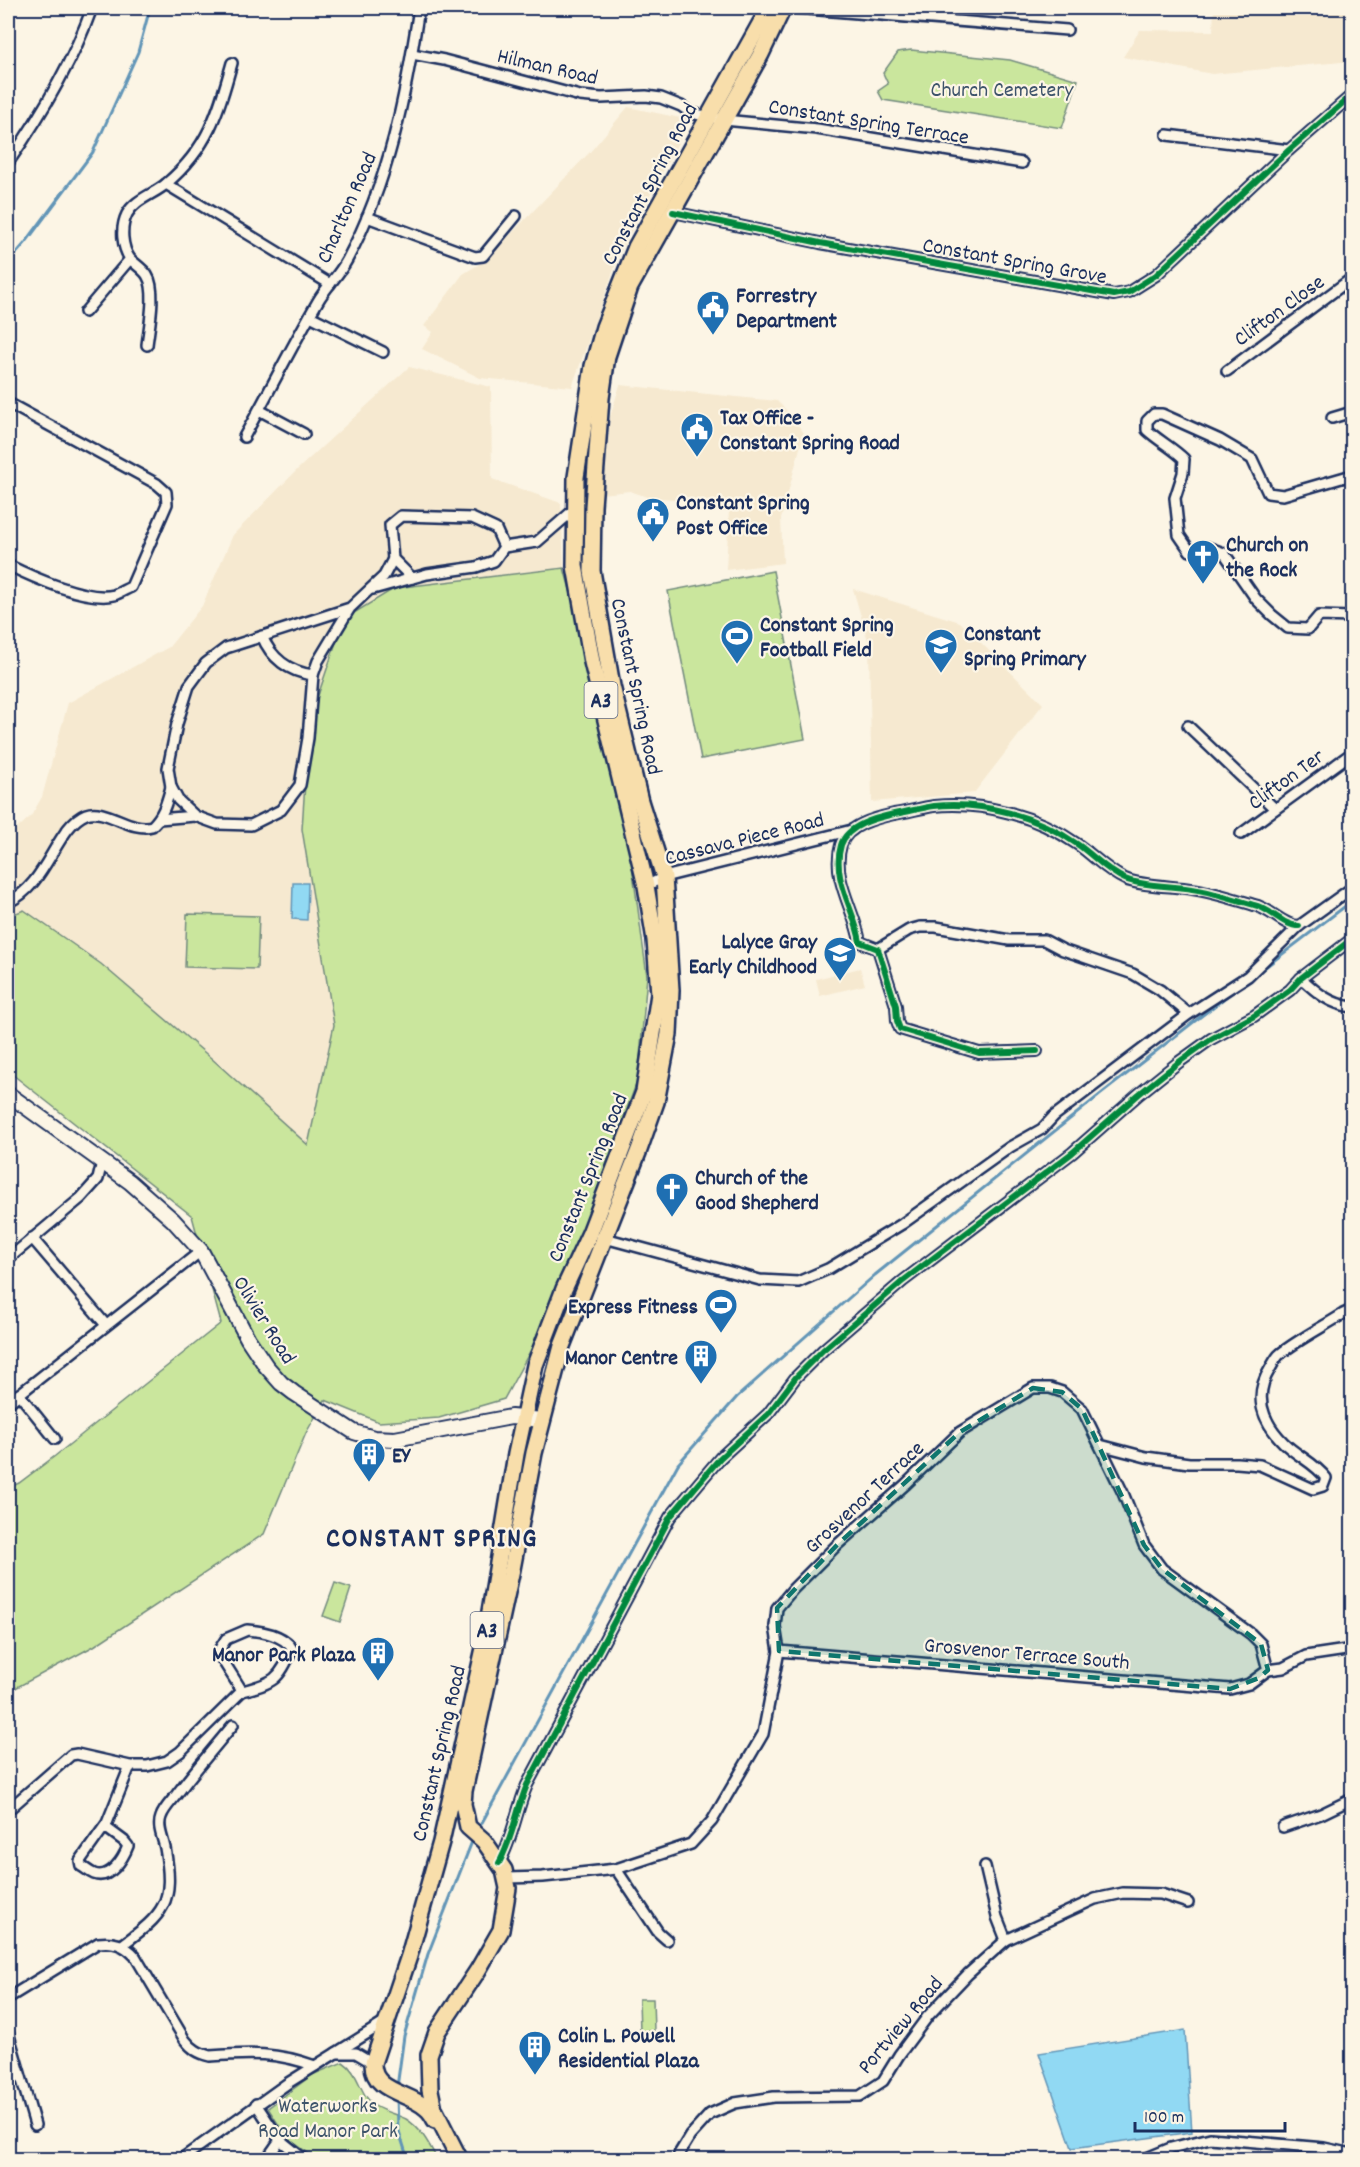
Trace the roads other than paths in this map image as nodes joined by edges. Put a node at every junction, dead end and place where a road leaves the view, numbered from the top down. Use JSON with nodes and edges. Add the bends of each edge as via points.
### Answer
{"nodes":[{"id":1,"x":92,"y":8,"type":"edge"},
{"id":2,"x":419,"y":8,"type":"edge"},
{"id":3,"x":769,"y":8,"type":"edge"},
{"id":4,"x":783,"y":8,"type":"edge"},
{"id":5,"x":795,"y":8,"type":"edge"},
{"id":6,"x":1067,"y":30,"type":"dead end"},
{"id":7,"x":412,"y":54,"type":"junction"},
{"id":8,"x":232,"y":63,"type":"dead end"},
{"id":9,"x":1353,"y":95,"type":"edge"},
{"id":10,"x":717,"y":118,"type":"junction"},
{"id":11,"x":1167,"y":135,"type":"dead end"},
{"id":12,"x":1289,"y":150,"type":"junction"},
{"id":13,"x":8,"y":163,"type":"edge"},
{"id":14,"x":1022,"y":163,"type":"dead end"},
{"id":15,"x":166,"y":184,"type":"junction"},
{"id":16,"x":673,"y":212,"type":"junction"},
{"id":17,"x":367,"y":216,"type":"junction"},
{"id":18,"x":516,"y":216,"type":"dead end"},
{"id":19,"x":130,"y":259,"type":"junction"},
{"id":20,"x":1353,"y":279,"type":"edge"},
{"id":21,"x":330,"y":284,"type":"junction"},
{"id":22,"x":85,"y":312,"type":"dead end"},
{"id":23,"x":310,"y":316,"type":"junction"},
{"id":24,"x":147,"y":345,"type":"dead end"},
{"id":25,"x":382,"y":352,"type":"dead end"},
{"id":26,"x":1227,"y":371,"type":"dead end"},
{"id":27,"x":8,"y":403,"type":"edge"},
{"id":28,"x":259,"y":410,"type":"junction"},
{"id":29,"x":1353,"y":412,"type":"edge"},
{"id":30,"x":1332,"y":418,"type":"dead end"},
{"id":31,"x":304,"y":434,"type":"dead end"},
{"id":32,"x":244,"y":437,"type":"dead end"},
{"id":33,"x":1353,"y":475,"type":"edge"},
{"id":34,"x":575,"y":509,"type":"junction"},
{"id":35,"x":504,"y":547,"type":"junction"},
{"id":36,"x":393,"y":559,"type":"junction"},
{"id":37,"x":8,"y":565,"type":"edge"},
{"id":38,"x":412,"y":578,"type":"junction"},
{"id":39,"x":373,"y":589,"type":"junction"},
{"id":40,"x":350,"y":608,"type":"junction"},
{"id":41,"x":1353,"y":617,"type":"edge"},
{"id":42,"x":262,"y":636,"type":"junction"},
{"id":43,"x":313,"y":675,"type":"junction"},
{"id":44,"x":1188,"y":726,"type":"dead end"},
{"id":45,"x":1353,"y":753,"type":"edge"},
{"id":46,"x":171,"y":787,"type":"junction"},
{"id":47,"x":1275,"y":809,"type":"junction"},
{"id":48,"x":195,"y":816,"type":"junction"},
{"id":49,"x":159,"y":819,"type":"junction"},
{"id":50,"x":852,"y":830,"type":"junction"},
{"id":51,"x":1241,"y":834,"type":"dead end"},
{"id":52,"x":664,"y":877,"type":"junction"},
{"id":53,"x":646,"y":886,"type":"junction"},
{"id":54,"x":1353,"y":888,"type":"edge"},
{"id":55,"x":8,"y":902,"type":"edge"},
{"id":56,"x":1299,"y":926,"type":"junction"},
{"id":57,"x":1353,"y":939,"type":"edge"},
{"id":58,"x":878,"y":949,"type":"junction"},
{"id":59,"x":1301,"y":978,"type":"junction"},
{"id":60,"x":1353,"y":1007,"type":"edge"},
{"id":61,"x":1189,"y":1014,"type":"junction"},
{"id":62,"x":1037,"y":1052,"type":"dead end"},
{"id":63,"x":8,"y":1094,"type":"edge"},
{"id":64,"x":102,"y":1162,"type":"junction"},
{"id":65,"x":597,"y":1235,"type":"junction"},
{"id":66,"x":32,"y":1238,"type":"junction"},
{"id":67,"x":201,"y":1251,"type":"junction"},
{"id":68,"x":8,"y":1259,"type":"edge"},
{"id":69,"x":1353,"y":1310,"type":"edge"},
{"id":70,"x":106,"y":1325,"type":"junction"},
{"id":71,"x":19,"y":1394,"type":"junction"},
{"id":72,"x":8,"y":1403,"type":"edge"},
{"id":73,"x":523,"y":1417,"type":"junction"},
{"id":74,"x":542,"y":1420,"type":"junction"},
{"id":75,"x":55,"y":1439,"type":"dead end"},
{"id":76,"x":1100,"y":1445,"type":"junction"},
{"id":77,"x":779,"y":1651,"type":"junction"},
{"id":78,"x":1353,"y":1652,"type":"edge"},
{"id":79,"x":1268,"y":1670,"type":"junction"},
{"id":80,"x":242,"y":1691,"type":"junction"},
{"id":81,"x":233,"y":1725,"type":"dead end"},
{"id":82,"x":130,"y":1766,"type":"junction"},
{"id":83,"x":1353,"y":1799,"type":"edge"},
{"id":84,"x":8,"y":1810,"type":"edge"},
{"id":85,"x":105,"y":1827,"type":"junction"},
{"id":86,"x":1283,"y":1827,"type":"dead end"},
{"id":87,"x":475,"y":1833,"type":"junction"},
{"id":88,"x":499,"y":1863,"type":"junction"},
{"id":89,"x":985,"y":1866,"type":"dead end"},
{"id":90,"x":616,"y":1869,"type":"junction"},
{"id":91,"x":507,"y":1878,"type":"junction"},
{"id":92,"x":1188,"y":1903,"type":"dead end"},
{"id":93,"x":668,"y":1940,"type":"dead end"},
{"id":94,"x":1006,"y":1940,"type":"junction"},
{"id":95,"x":122,"y":1945,"type":"junction"},
{"id":96,"x":409,"y":1956,"type":"junction"},
{"id":97,"x":8,"y":1998,"type":"edge"},
{"id":98,"x":387,"y":2021,"type":"junction"},
{"id":99,"x":8,"y":2032,"type":"edge"},
{"id":100,"x":336,"y":2053,"type":"junction"},
{"id":101,"x":429,"y":2055,"type":"junction"},
{"id":102,"x":373,"y":2063,"type":"junction"},
{"id":103,"x":315,"y":2066,"type":"junction"},
{"id":104,"x":402,"y":2094,"type":"junction"},
{"id":105,"x":256,"y":2104,"type":"junction"},
{"id":106,"x":35,"y":2125,"type":"dead end"},
{"id":107,"x":448,"y":2136,"type":"junction"},
{"id":108,"x":280,"y":2140,"type":"junction"},
{"id":109,"x":1353,"y":2154,"type":"edge"},
{"id":110,"x":180,"y":2160,"type":"edge"},
{"id":111,"x":266,"y":2160,"type":"edge"},
{"id":112,"x":305,"y":2160,"type":"edge"},
{"id":113,"x":460,"y":2160,"type":"edge"},
{"id":114,"x":679,"y":2160,"type":"edge"},
{"id":115,"x":1142,"y":2160,"type":"edge"}],
"edges":[{"from":1,"to":13,"type":"street","via":[[51,97]]},
{"from":2,"to":7,"type":"street","name":"Charlton Road"},
{"from":3,"to":10,"type":"main road","name":"Constant Spring Road","number":"A3"},
{"from":4,"to":10,"type":"main road","name":"Constant Spring Road","number":"A3","via":[[761,54]]},
{"from":5,"to":6,"type":"street"},
{"from":7,"to":10,"type":"street","name":"Hilman Road","via":[[580,96],[661,98],[691,113]]},
{"from":7,"to":17,"type":"street","name":"Charlton Road","via":[[393,147]]},
{"from":8,"to":15,"type":"street","via":[[208,135]]},
{"from":9,"to":12,"type":"street","name":"Constant Spring Grove"},
{"from":10,"to":14,"type":"street","name":"Constant Spring Terrace","via":[[817,129]]},
{"from":10,"to":16,"type":"main road","name":"Constant Spring Road","number":"A3"},
{"from":10,"to":34,"type":"main road","name":"Constant Spring Road","number":"A3","via":[[636,247],[604,327],[588,395]]},
{"from":11,"to":12,"type":"street"},
{"from":12,"to":16,"type":"street","name":"Constant Spring Grove","via":[[1156,275],[1129,292],[1114,295],[820,243]]},
{"from":15,"to":19,"type":"street","via":[[127,215],[123,238]]},
{"from":15,"to":21,"type":"street"},
{"from":16,"to":52,"type":"main road","name":"Constant Spring Road","number":"A3","via":[[630,287],[607,356],[591,532],[592,571],[612,686],[640,801]]},
{"from":17,"to":18,"type":"street","via":[[475,257],[483,256]]},
{"from":17,"to":21,"type":"street","name":"Charlton Road","via":[[347,261]]},
{"from":19,"to":22,"type":"street"},
{"from":19,"to":24,"type":"street","via":[[151,284]]},
{"from":20,"to":26,"type":"street","name":"Clifton Close"},
{"from":21,"to":23,"type":"street","name":"Charlton Road"},
{"from":23,"to":25,"type":"street"},
{"from":23,"to":28,"type":"street","name":"Charlton Road"},
{"from":27,"to":37,"type":"street","via":[[157,484],[166,492],[167,504],[131,587],[113,595],[94,596],[56,586]]},
{"from":28,"to":31,"type":"street"},
{"from":28,"to":32,"type":"street","name":"Charlton Road"},
{"from":29,"to":30,"type":"street"},
{"from":33,"to":41,"type":"street","via":[[1284,495],[1268,493],[1252,459],[1236,449],[1162,414],[1154,414],[1147,421],[1147,430],[1184,459],[1175,498],[1179,535],[1190,551],[1207,547],[1224,553],[1256,599],[1288,628],[1308,629],[1319,616]]},
{"from":34,"to":35,"type":"street","via":[[537,542]]},
{"from":34,"to":53,"type":"main road","name":"Constant Spring Road","number":"A3","via":[[575,566],[592,662]]},
{"from":35,"to":36,"type":"street","via":[[496,529],[472,518],[401,516],[390,525]]},
{"from":35,"to":38,"type":"street","via":[[494,561]]},
{"from":36,"to":38,"type":"street"},
{"from":36,"to":39,"type":"street"},
{"from":38,"to":39,"type":"street"},
{"from":39,"to":40,"type":"street"},
{"from":40,"to":42,"type":"street"},
{"from":40,"to":43,"type":"street"},
{"from":42,"to":43,"type":"street","via":[[272,655],[300,673]]},
{"from":42,"to":46,"type":"street","via":[[226,648],[206,663],[189,686],[168,768]]},
{"from":43,"to":48,"type":"street","via":[[300,785],[280,810],[251,825],[217,824]]},
{"from":44,"to":47,"type":"street"},
{"from":45,"to":47,"type":"street","name":"Clifton Ter"},
{"from":46,"to":48,"type":"street"},
{"from":46,"to":49,"type":"street"},
{"from":47,"to":51,"type":"street","name":"Clifton Ter"},
{"from":48,"to":49,"type":"street"},
{"from":49,"to":55,"type":"street","via":[[146,828],[102,814],[80,817],[32,885]]},
{"from":50,"to":52,"type":"street","name":"Cassava Piece Road"},
{"from":50,"to":56,"type":"street","name":"Cassava Piece Road","via":[[878,817],[934,806],[1008,812],[1077,843],[1127,880],[1195,890],[1261,906],[1292,926]]},
{"from":50,"to":58,"type":"street","name":"Cassava Piece Road","via":[[842,844],[843,888],[860,942]]},
{"from":52,"to":53,"type":"street","name":"Cassava Piece Road"},
{"from":52,"to":65,"type":"main road","name":"Constant Spring Road","number":"A3","via":[[671,990],[669,1034],[656,1101],[639,1150]]},
{"from":53,"to":65,"type":"main road","name":"Constant Spring Road","number":"A3","via":[[659,994],[644,1092]]},
{"from":54,"to":56,"type":"street"},
{"from":56,"to":61,"type":"street","via":[[1248,976]]},
{"from":57,"to":59,"type":"street"},
{"from":58,"to":61,"type":"street","via":[[920,927],[1009,940],[1044,940],[1133,974]]},
{"from":58,"to":62,"type":"street","via":[[900,1029],[979,1053]]},
{"from":59,"to":60,"type":"street","via":[[1321,997]]},
{"from":59,"to":88,"type":"street","via":[[1254,1016],[1179,1062],[1072,1153],[903,1281],[823,1350],[768,1414],[720,1458],[670,1517],[527,1785],[511,1840]]},
{"from":61,"to":65,"type":"street","via":[[1054,1116],[1042,1130],[1010,1147],[882,1237],[798,1282],[760,1280]]},
{"from":63,"to":64,"type":"main road","name":"Olivier Road"},
{"from":64,"to":66,"type":"street","via":[[98,1179],[81,1198]]},
{"from":64,"to":67,"type":"main road","name":"Olivier Road","via":[[173,1220]]},
{"from":65,"to":73,"type":"main road","name":"Constant Spring Road","number":"A3","via":[[564,1289],[535,1365]]},
{"from":65,"to":74,"type":"main road","name":"Constant Spring Road","number":"A3"},
{"from":66,"to":68,"type":"street"},
{"from":66,"to":70,"type":"street"},
{"from":67,"to":70,"type":"street"},
{"from":67,"to":73,"type":"main road","name":"Olivier Road","via":[[266,1366],[294,1393],[354,1432],[395,1439]]},
{"from":69,"to":76,"type":"street","via":[[1279,1355],[1267,1373],[1260,1400],[1264,1415],[1283,1442],[1320,1469],[1326,1478],[1323,1486],[1313,1489],[1260,1466],[1146,1458]]},
{"from":70,"to":71,"type":"street"},
{"from":71,"to":72,"type":"street"},
{"from":71,"to":75,"type":"street"},
{"from":73,"to":74,"type":"main road","name":"Olivier Road"},
{"from":73,"to":96,"type":"main road","name":"Constant Spring Road","number":"A3","via":[[484,1648],[441,1842]]},
{"from":74,"to":87,"type":"main road","name":"Constant Spring Road","number":"A3","via":[[464,1791],[463,1804]]},
{"from":76,"to":77,"type":"street","name":"Grosvenor Terrace","via":[[1082,1409],[1062,1392],[1050,1388],[1033,1388],[960,1432],[837,1545],[777,1608]]},
{"from":76,"to":79,"type":"street","name":"Grosvenor Terrace","via":[[1144,1545],[1162,1569],[1261,1644]]},
{"from":77,"to":79,"type":"street","name":"Grosvenor Terrace South","via":[[1230,1689],[1249,1684]]},
{"from":77,"to":90,"type":"street","name":"Grosvenor Terrace","via":[[763,1734],[712,1821],[691,1844]]},
{"from":78,"to":79,"type":"street","name":"Grosvenor Terrace South","via":[[1306,1656],[1283,1668]]},
{"from":80,"to":80,"type":"street","via":[[267,1684],[280,1673],[292,1649],[289,1644],[247,1630],[221,1643],[220,1656]]},
{"from":80,"to":82,"type":"street","via":[[167,1761]]},
{"from":81,"to":95,"type":"street","via":[[160,1818],[167,1896],[160,1914]]},
{"from":82,"to":84,"type":"street","via":[[71,1755]]},
{"from":82,"to":85,"type":"street"},
{"from":83,"to":86,"type":"street"},
{"from":85,"to":85,"type":"street","via":[[128,1846],[111,1871],[95,1875],[81,1866],[81,1861]]},
{"from":87,"to":88,"type":"main road","name":"Constant Spring Road","number":"A3"},
{"from":87,"to":96,"type":"main road","via":[[459,1828],[451,1833]]},
{"from":88,"to":91,"type":"main road","name":"Constant Spring Road","number":"A3"},
{"from":89,"to":94,"type":"street"},
{"from":90,"to":91,"type":"street","name":"Grosvenor Terrace"},
{"from":90,"to":93,"type":"street","via":[[658,1932]]},
{"from":91,"to":101,"type":"main road","name":"Constant Spring Road","number":"A3","via":[[508,1899],[501,1930],[437,2032]]},
{"from":92,"to":94,"type":"street","name":"Portview Road","via":[[1161,1894],[1123,1893],[1095,1899]]},
{"from":94,"to":114,"type":"street","name":"Portview Road","via":[[928,2016],[883,2081],[860,2096],[774,2097],[735,2103],[710,2114],[690,2136]]},
{"from":95,"to":97,"type":"street","via":[[98,1943]]},
{"from":95,"to":103,"type":"street","via":[[135,1956],[185,2040],[200,2054],[272,2054]]},
{"from":96,"to":98,"type":"main road","name":"Constant Spring Road","number":"A3"},
{"from":98,"to":100,"type":"street"},
{"from":98,"to":102,"type":"main road","name":"Constant Spring Road","number":"A3"},
{"from":99,"to":106,"type":"street"},
{"from":100,"to":102,"type":"street","via":[[356,2053]]},
{"from":100,"to":103,"type":"street"},
{"from":101,"to":104,"type":"main road","via":[[416,2096]]},
{"from":101,"to":107,"type":"main road","name":"Constant Spring Road","number":"A3","via":[[431,2100]]},
{"from":102,"to":104,"type":"main road","name":"Constant Spring Road","number":"A3","via":[[375,2076],[385,2087]]},
{"from":103,"to":105,"type":"street"},
{"from":104,"to":107,"type":"main road","name":"Constant Spring Road","number":"A3","via":[[426,2108]]},
{"from":105,"to":108,"type":"street"},
{"from":105,"to":110,"type":"street"},
{"from":107,"to":113,"type":"main road","name":"Constant Spring Road","number":"A3"},
{"from":108,"to":111,"type":"street"},
{"from":108,"to":112,"type":"street"},
{"from":109,"to":115,"type":"street","via":[[1210,2139]]}]}
